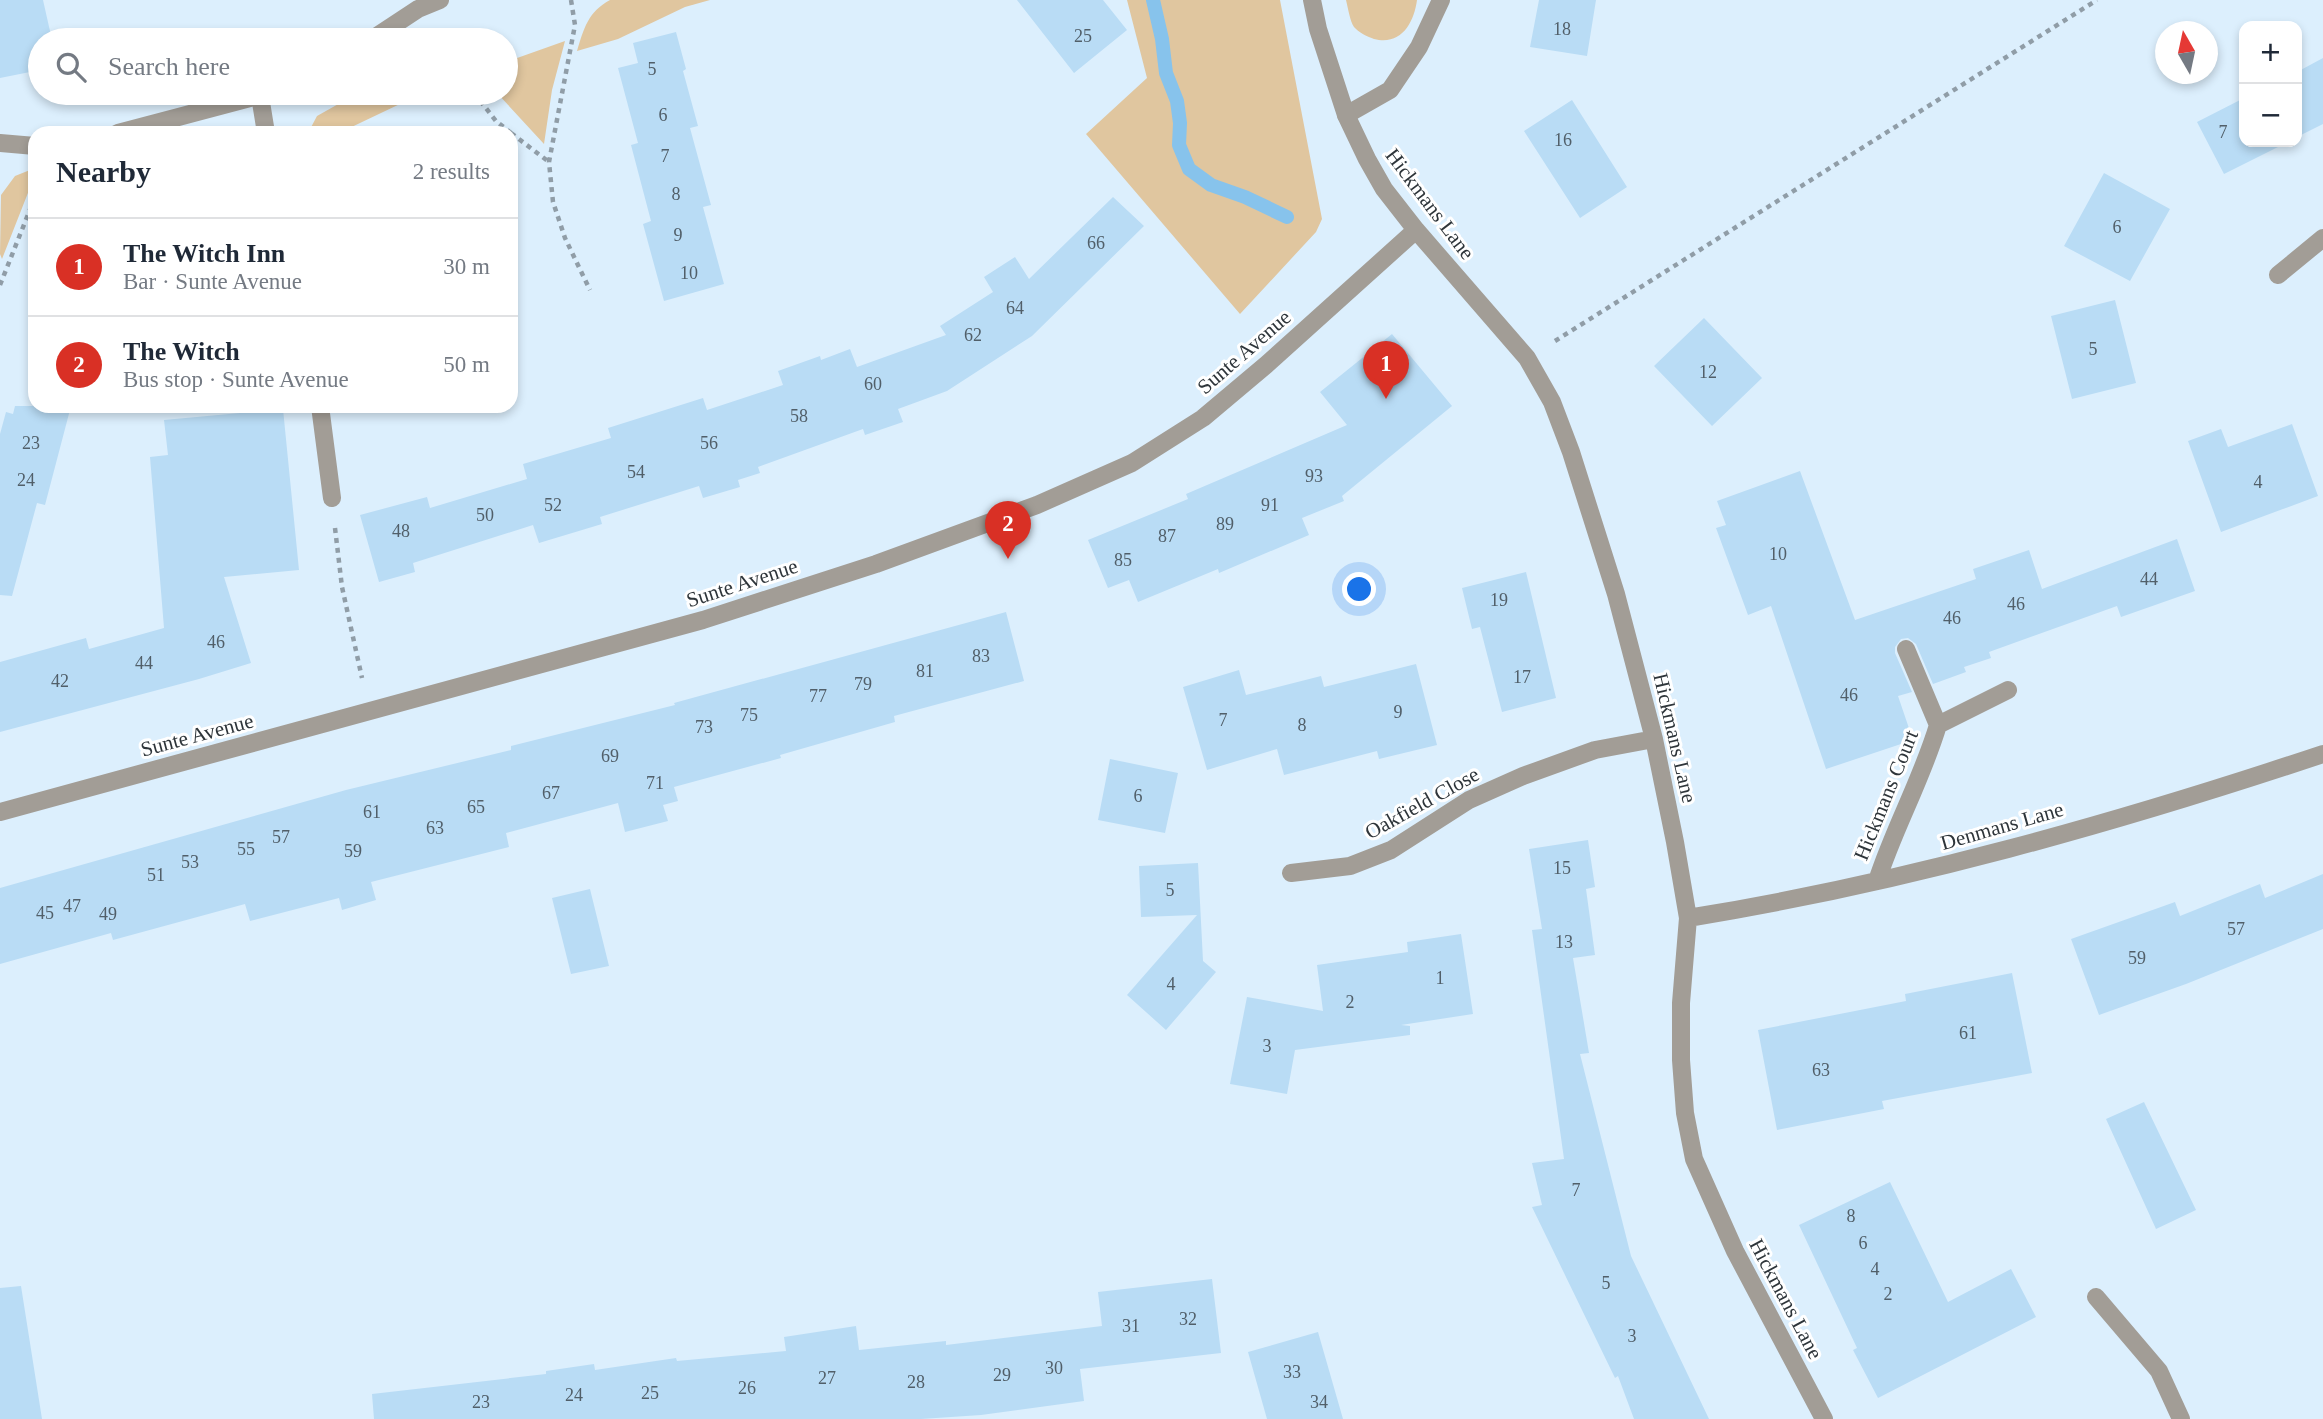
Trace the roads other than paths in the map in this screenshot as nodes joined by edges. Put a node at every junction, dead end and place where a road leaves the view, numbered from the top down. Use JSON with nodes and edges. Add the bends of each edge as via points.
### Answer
{"nodes":[{"id":1,"x":439,"y":0,"type":"edge"},
{"id":2,"x":1312,"y":0,"type":"edge"},
{"id":3,"x":1441,"y":0,"type":"edge"},
{"id":4,"x":389,"y":28,"type":"edge"},
{"id":5,"x":223,"y":105,"type":"edge"},
{"id":6,"x":265,"y":105,"type":"edge"},
{"id":7,"x":1346,"y":115,"type":"junction"},
{"id":8,"x":144,"y":126,"type":"edge"},
{"id":9,"x":266,"y":126,"type":"edge"},
{"id":10,"x":1,"y":146,"type":"edge"},
{"id":11,"x":28,"y":146,"type":"edge"},
{"id":12,"x":1416,"y":230,"type":"junction"},
{"id":13,"x":2323,"y":238,"type":"edge"},
{"id":14,"x":2278,"y":275,"type":"dead end"},
{"id":15,"x":321,"y":413,"type":"edge"},
{"id":16,"x":332,"y":498,"type":"road end"},
{"id":17,"x":1906,"y":649,"type":"dead end"},
{"id":18,"x":2008,"y":690,"type":"dead end"},
{"id":19,"x":1938,"y":725,"type":"junction"},
{"id":20,"x":1654,"y":739,"type":"junction"},
{"id":21,"x":2323,"y":754,"type":"edge"},
{"id":22,"x":0,"y":812,"type":"edge"},
{"id":23,"x":1291,"y":873,"type":"dead end"},
{"id":24,"x":1877,"y":881,"type":"junction"},
{"id":25,"x":1688,"y":918,"type":"junction"},
{"id":26,"x":2096,"y":1297,"type":"dead end"},
{"id":27,"x":1824,"y":1419,"type":"edge"},
{"id":28,"x":2181,"y":1419,"type":"edge"}],
"edges":[{"from":1,"to":4,"type":"street"},
{"from":2,"to":7,"type":"street","name":"Hickmans Lane"},
{"from":3,"to":7,"type":"street","via":[[1419,47],[1390,90]]},
{"from":5,"to":8,"type":"street"},
{"from":6,"to":9,"type":"street"},
{"from":7,"to":12,"type":"street","name":"Hickmans Lane","via":[[1384,188]]},
{"from":10,"to":11,"type":"street"},
{"from":12,"to":20,"type":"street","name":"Hickmans Lane","via":[[1527,358],[1552,402],[1616,594]]},
{"from":12,"to":22,"type":"street","name":"Sunte Avenue","via":[[1203,418],[1132,463],[1037,505],[703,620]]},
{"from":13,"to":14,"type":"street"},
{"from":15,"to":16,"type":"street"},
{"from":17,"to":19,"type":"street","name":"Hickmans Court"},
{"from":18,"to":19,"type":"street","name":"Hickmans Court"},
{"from":19,"to":24,"type":"street","name":"Hickmans Court"},
{"from":20,"to":23,"type":"street","name":"Oakfield Close","via":[[1595,750],[1523,776],[1469,800],[1391,850],[1350,866]]},
{"from":20,"to":25,"type":"street","name":"Hickmans Lane"},
{"from":21,"to":24,"type":"street","name":"Denmans Lane","via":[[1961,863]]},
{"from":24,"to":25,"type":"street","name":"Denmans Lane"},
{"from":25,"to":27,"type":"street","name":"Hickmans Lane","via":[[1681,1060],[1695,1159],[1735,1251]]},
{"from":26,"to":28,"type":"street","via":[[2159,1371]]}]}
